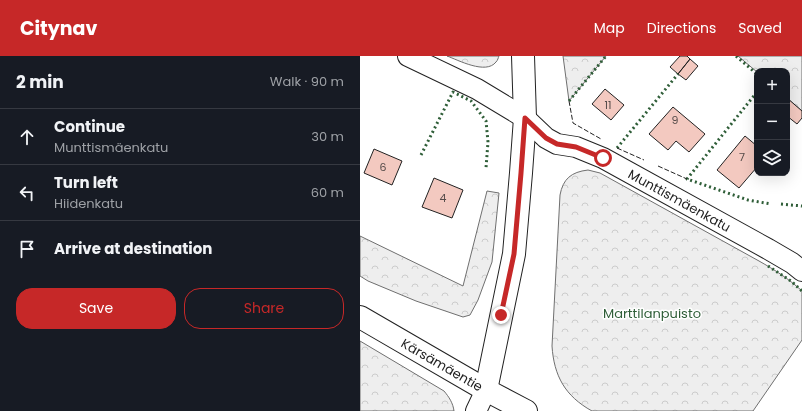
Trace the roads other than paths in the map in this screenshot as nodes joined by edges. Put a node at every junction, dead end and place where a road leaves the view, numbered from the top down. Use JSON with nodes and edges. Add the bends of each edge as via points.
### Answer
{"nodes":[{"id":1,"x":408,"y":56,"type":"edge"},
{"id":2,"x":524,"y":56,"type":"edge"},
{"id":3,"x":525,"y":118,"type":"junction"},
{"id":4,"x":802,"y":271,"type":"edge"},
{"id":5,"x":360,"y":317,"type":"edge"},
{"id":6,"x":486,"y":390,"type":"junction"},
{"id":7,"x":476,"y":411,"type":"edge"},
{"id":8,"x":526,"y":411,"type":"edge"}],
"edges":[{"from":1,"to":3,"type":"street","name":"Munttismäenkatu","via":[[477,89]]},
{"from":2,"to":3,"type":"street"},
{"from":3,"to":4,"type":"street","name":"Munttismäenkatu","via":[[546,138],[557,144],[576,147],[603,158],[768,249]]},
{"from":3,"to":6,"type":"street","via":[[514,254]]},
{"from":5,"to":6,"type":"street","name":"Kärsämäentie"},
{"from":6,"to":7,"type":"street"},
{"from":6,"to":8,"type":"street","name":"Kärsämäentie"}]}
